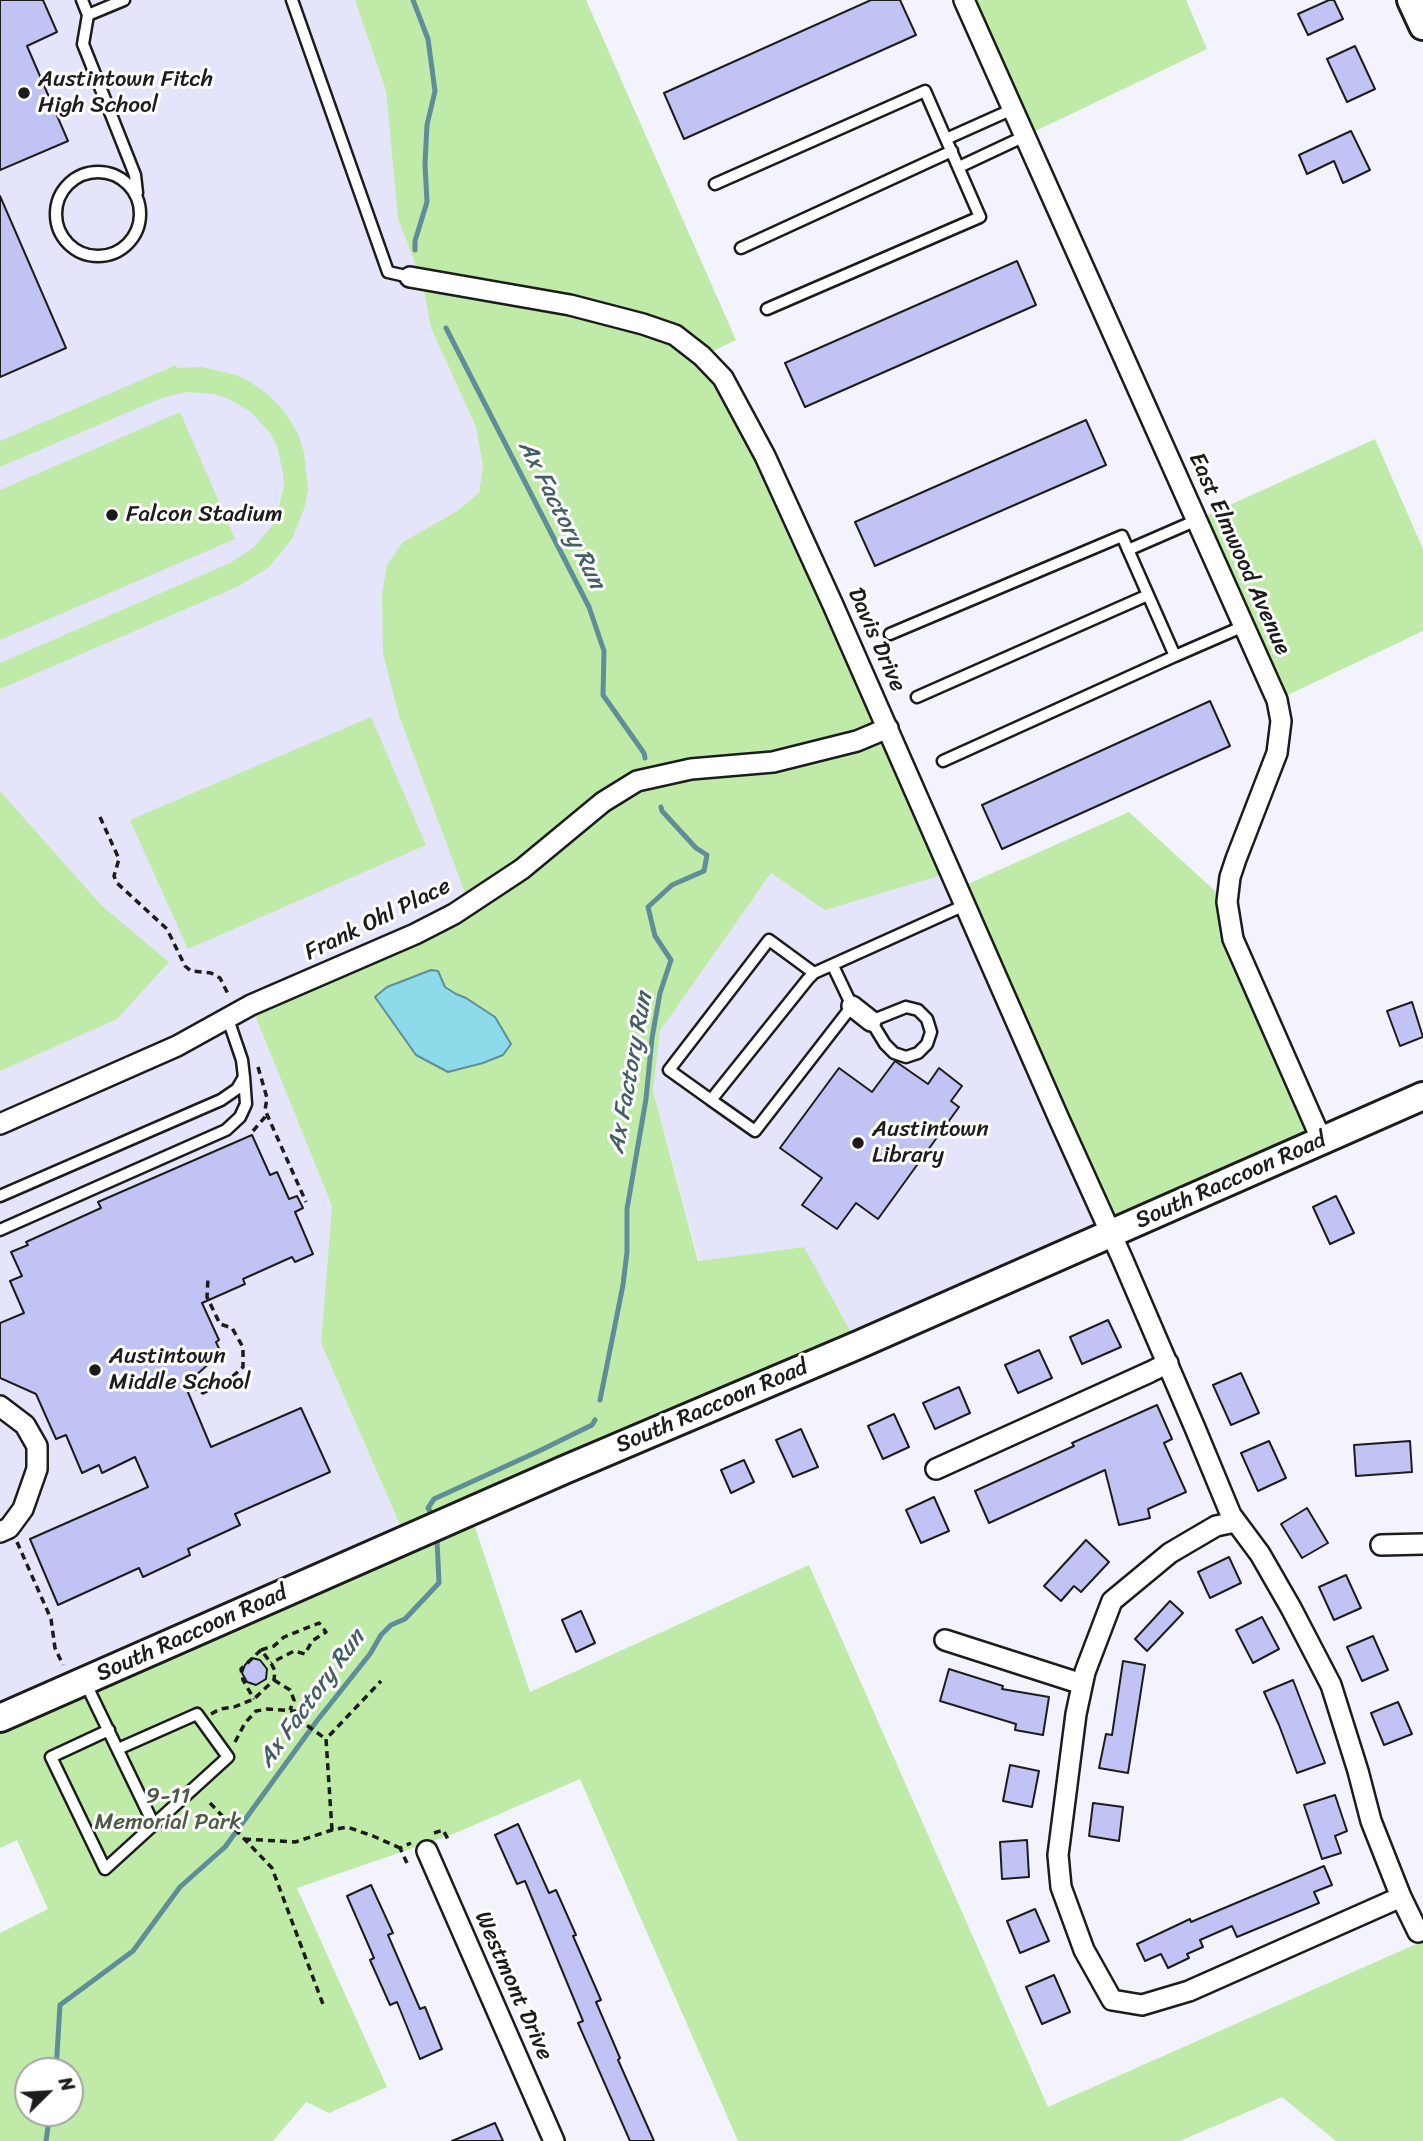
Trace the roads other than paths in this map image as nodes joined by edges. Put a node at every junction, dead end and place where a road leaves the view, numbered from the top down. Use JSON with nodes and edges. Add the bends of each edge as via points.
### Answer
{"nodes":[{"id":1,"x":82,"y":0,"type":"edge"},
{"id":2,"x":124,"y":0,"type":"edge"},
{"id":3,"x":292,"y":0,"type":"edge"},
{"id":4,"x":964,"y":0,"type":"edge"},
{"id":5,"x":1411,"y":0,"type":"edge"},
{"id":6,"x":88,"y":15,"type":"junction"},
{"id":7,"x":1423,"y":26,"type":"edge"},
{"id":8,"x":1013,"y":109,"type":"junction"},
{"id":9,"x":1025,"y":136,"type":"junction"},
{"id":10,"x":946,"y":139,"type":"junction"},
{"id":11,"x":951,"y":152,"type":"junction"},
{"id":12,"x":959,"y":167,"type":"junction"},
{"id":13,"x":715,"y":184,"type":"dead end"},
{"id":14,"x":137,"y":197,"type":"junction"},
{"id":15,"x":741,"y":248,"type":"dead end"},
{"id":16,"x":410,"y":277,"type":"joint"},
{"id":17,"x":767,"y":309,"type":"dead end"},
{"id":18,"x":1198,"y":520,"type":"junction"},
{"id":19,"x":1128,"y":550,"type":"junction"},
{"id":20,"x":1148,"y":595,"type":"junction"},
{"id":21,"x":1244,"y":626,"type":"junction"},
{"id":22,"x":890,"y":635,"type":"dead end"},
{"id":23,"x":1175,"y":656,"type":"junction"},
{"id":24,"x":917,"y":697,"type":"dead end"},
{"id":25,"x":888,"y":728,"type":"junction"},
{"id":26,"x":943,"y":761,"type":"dead end"},
{"id":27,"x":966,"y":904,"type":"junction"},
{"id":28,"x":833,"y":965,"type":"junction"},
{"id":29,"x":814,"y":974,"type":"junction"},
{"id":30,"x":852,"y":1006,"type":"junction"},
{"id":31,"x":230,"y":1010,"type":"junction"},
{"id":32,"x":871,"y":1021,"type":"junction"},
{"id":33,"x":244,"y":1077,"type":"junction"},
{"id":34,"x":1423,"y":1096,"type":"edge"},
{"id":35,"x":711,"y":1100,"type":"junction"},
{"id":36,"x":0,"y":1124,"type":"edge"},
{"id":37,"x":1322,"y":1141,"type":"junction"},
{"id":38,"x":0,"y":1196,"type":"edge"},
{"id":39,"x":0,"y":1230,"type":"edge"},
{"id":40,"x":1111,"y":1234,"type":"junction"},
{"id":41,"x":1168,"y":1363,"type":"junction"},
{"id":42,"x":0,"y":1406,"type":"edge"},
{"id":43,"x":936,"y":1469,"type":"dead end"},
{"id":44,"x":1236,"y":1522,"type":"junction"},
{"id":45,"x":8,"y":1537,"type":"edge"},
{"id":46,"x":1423,"y":1544,"type":"edge"},
{"id":47,"x":1381,"y":1545,"type":"dead end"},
{"id":48,"x":945,"y":1640,"type":"dead end"},
{"id":49,"x":76,"y":1677,"type":"junction"},
{"id":50,"x":1082,"y":1684,"type":"junction"},
{"id":51,"x":0,"y":1718,"type":"edge"},
{"id":52,"x":108,"y":1730,"type":"junction"},
{"id":53,"x":118,"y":1749,"type":"junction"},
{"id":54,"x":154,"y":1825,"type":"junction"},
{"id":55,"x":427,"y":1851,"type":"dead end"},
{"id":56,"x":1401,"y":1897,"type":"junction"},
{"id":57,"x":1418,"y":1932,"type":"dead end"},
{"id":58,"x":554,"y":2141,"type":"edge"}],
"edges":[{"from":1,"to":6,"type":"lane"},
{"from":2,"to":6,"type":"lane"},
{"from":3,"to":16,"type":"lane","via":[[388,272]]},
{"from":4,"to":8,"type":"street","name":"East Elmwood Avenue"},
{"from":5,"to":7,"type":"street"},
{"from":6,"to":14,"type":"lane","via":[[83,44],[135,175]]},
{"from":8,"to":9,"type":"street","name":"East Elmwood Avenue"},
{"from":8,"to":10,"type":"lane"},
{"from":9,"to":12,"type":"lane"},
{"from":9,"to":18,"type":"street","name":"East Elmwood Avenue"},
{"from":10,"to":11,"type":"lane"},
{"from":10,"to":13,"type":"lane","via":[[925,91]]},
{"from":11,"to":12,"type":"lane"},
{"from":11,"to":15,"type":"lane"},
{"from":12,"to":17,"type":"lane","via":[[980,217]]},
{"from":14,"to":14,"type":"lane","via":[[119,177],[106,172],[79,176],[60,196],[57,224],[72,247],[85,254],[112,253],[124,247],[139,224]]},
{"from":16,"to":25,"type":"street","name":"Davis Drive","via":[[570,305],[631,321],[675,335],[702,356],[723,378],[765,456]]},
{"from":18,"to":19,"type":"lane"},
{"from":18,"to":21,"type":"street","name":"East Elmwood Avenue"},
{"from":19,"to":20,"type":"lane"},
{"from":19,"to":22,"type":"lane","via":[[1122,536]]},
{"from":20,"to":23,"type":"lane"},
{"from":20,"to":24,"type":"lane"},
{"from":21,"to":23,"type":"lane"},
{"from":21,"to":37,"type":"street","name":"East Elmwood Avenue","via":[[1277,700],[1280,734],[1230,877],[1230,924]]},
{"from":23,"to":26,"type":"lane"},
{"from":25,"to":27,"type":"street","name":"Davis Drive"},
{"from":25,"to":31,"type":"street","name":"Frank Ohl Place","via":[[857,741],[773,762],[691,769],[637,781],[603,802],[522,869],[454,914],[392,945]]},
{"from":27,"to":28,"type":"lane"},
{"from":27,"to":40,"type":"street","name":"Davis Drive"},
{"from":28,"to":29,"type":"lane"},
{"from":28,"to":30,"type":"lane"},
{"from":29,"to":35,"type":"lane"},
{"from":29,"to":35,"type":"lane","via":[[769,940],[669,1070]]},
{"from":30,"to":32,"type":"street"},
{"from":30,"to":35,"type":"lane","via":[[755,1131]]},
{"from":31,"to":33,"type":"lane"},
{"from":31,"to":36,"type":"street","name":"Frank Ohl Place","via":[[177,1046]]},
{"from":32,"to":32,"type":"lane","via":[[906,1007],[918,1010],[928,1019],[928,1044],[906,1057],[894,1053]]},
{"from":33,"to":38,"type":"lane","via":[[237,1089],[221,1100]]},
{"from":33,"to":39,"type":"lane","via":[[246,1104],[226,1130]]},
{"from":34,"to":37,"type":"street","name":"South Raccoon Road"},
{"from":37,"to":40,"type":"street","name":"South Raccoon Road"},
{"from":40,"to":41,"type":"street","name":"Davis Drive"},
{"from":40,"to":49,"type":"street","name":"South Raccoon Road"},
{"from":41,"to":43,"type":"street"},
{"from":41,"to":44,"type":"street","name":"Davis Drive"},
{"from":42,"to":45,"type":"street","via":[[25,1425],[37,1446],[37,1469]]},
{"from":44,"to":50,"type":"street","via":[[1216,1526],[1170,1553],[1112,1601]]},
{"from":44,"to":56,"type":"street","name":"Davis Drive","via":[[1291,1608],[1331,1685],[1371,1821]]},
{"from":46,"to":47,"type":"street"},
{"from":48,"to":50,"type":"street"},
{"from":49,"to":51,"type":"street","name":"South Raccoon Road"},
{"from":49,"to":52,"type":"lane"},
{"from":50,"to":56,"type":"street","via":[[1058,1855],[1061,1887],[1084,1950],[1112,2000],[1142,2006],[1189,1991]]},
{"from":52,"to":53,"type":"lane"},
{"from":52,"to":54,"type":"lane","via":[[51,1757],[105,1869]]},
{"from":53,"to":54,"type":"lane"},
{"from":53,"to":54,"type":"lane","via":[[197,1713],[228,1757]]},
{"from":55,"to":58,"type":"street","name":"Westmont Drive"},
{"from":56,"to":57,"type":"street","name":"Davis Drive"}]}
